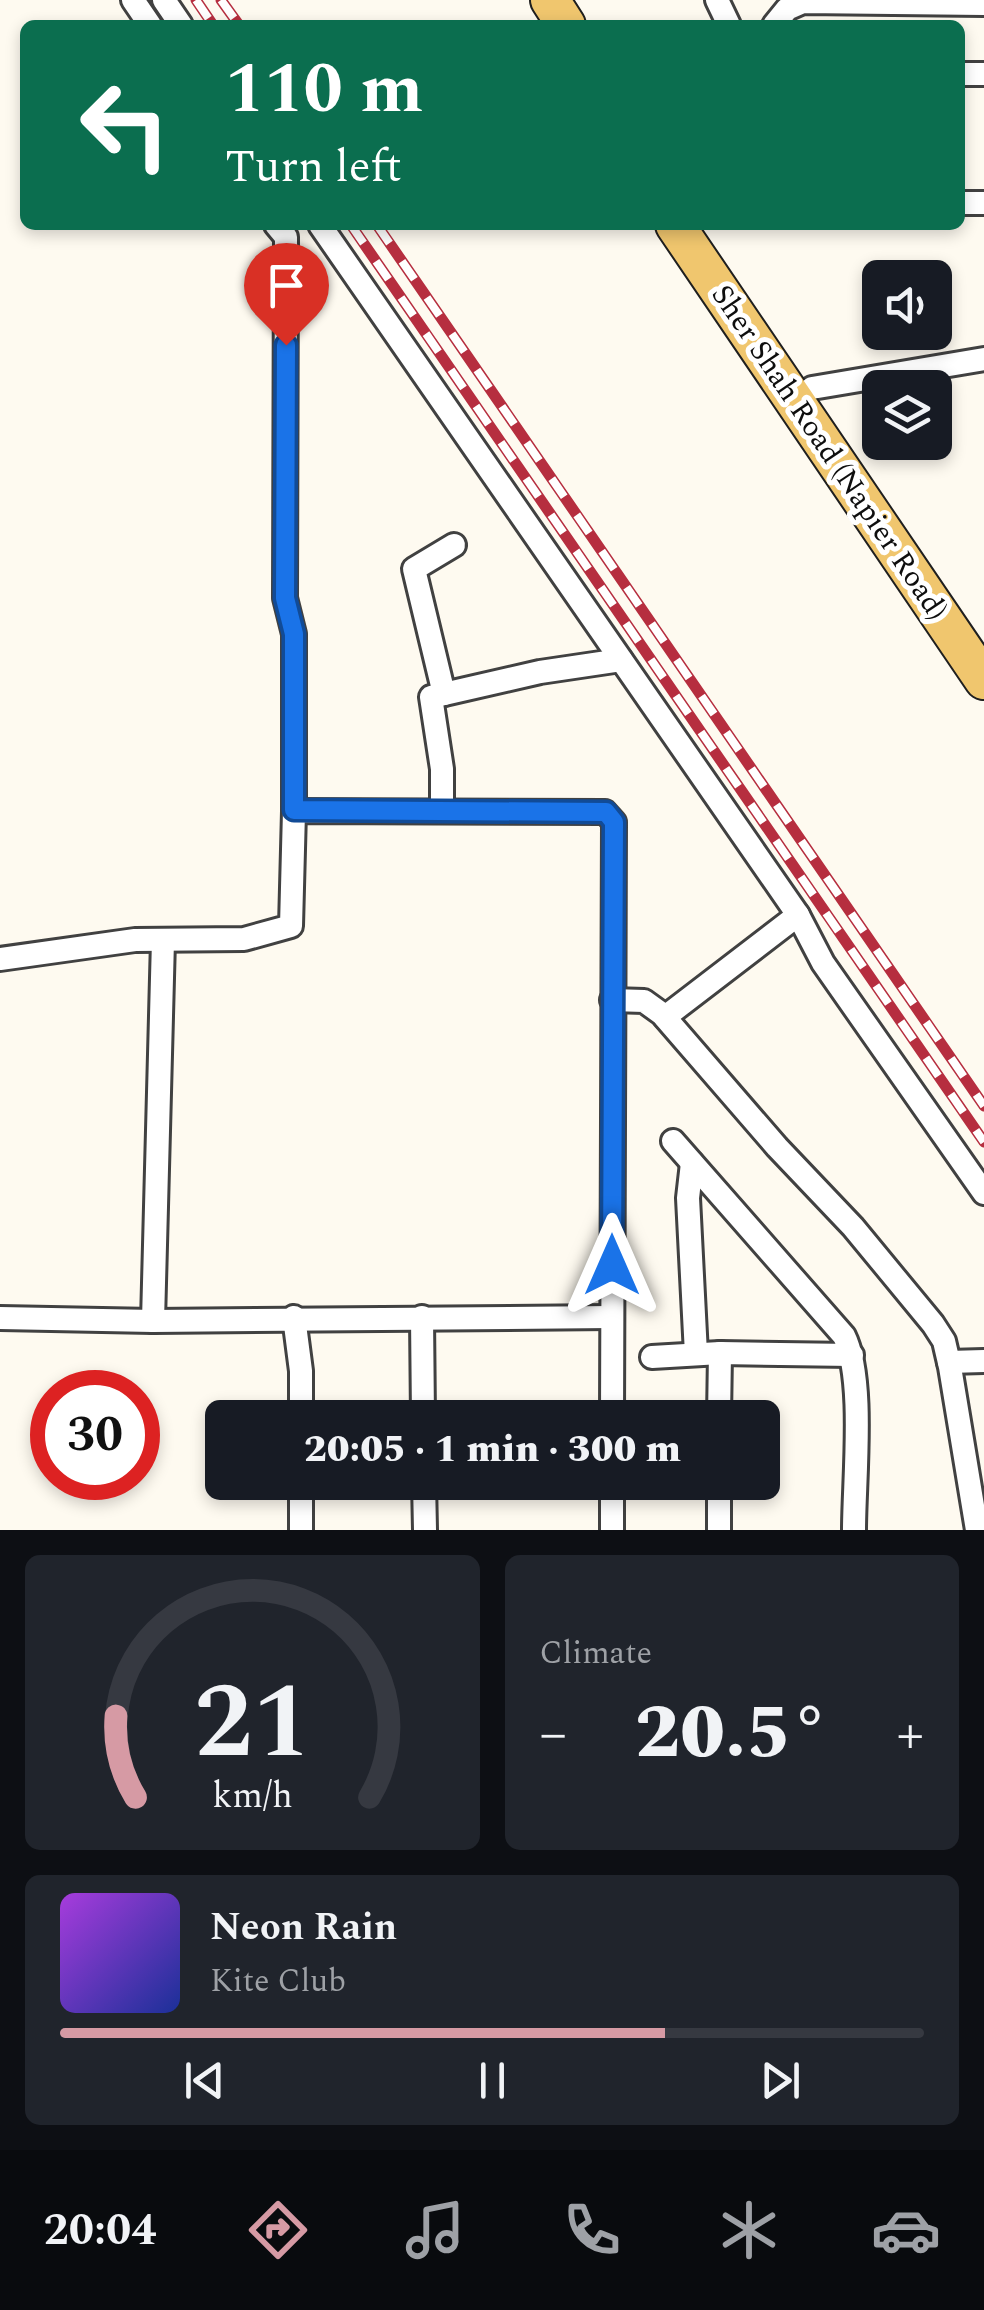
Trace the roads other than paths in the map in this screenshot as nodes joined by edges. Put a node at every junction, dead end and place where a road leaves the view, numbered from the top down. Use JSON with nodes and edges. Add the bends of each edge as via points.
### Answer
{"nodes":[{"id":1,"x":889,"y":1,"type":"edge"},
{"id":2,"x":984,"y":4,"type":"edge"},
{"id":3,"x":778,"y":20,"type":"edge"},
{"id":4,"x":280,"y":230,"type":"edge"},
{"id":5,"x":323,"y":230,"type":"edge"},
{"id":6,"x":679,"y":230,"type":"edge"},
{"id":7,"x":705,"y":230,"type":"edge"},
{"id":8,"x":984,"y":359,"type":"edge"},
{"id":9,"x":804,"y":394,"type":"junction"},
{"id":10,"x":454,"y":546,"type":"dead end"},
{"id":11,"x":984,"y":644,"type":"edge"},
{"id":12,"x":621,"y":660,"type":"junction"},
{"id":13,"x":984,"y":680,"type":"edge"},
{"id":14,"x":444,"y":694,"type":"junction"},
{"id":15,"x":294,"y":810,"type":"junction"},
{"id":16,"x":442,"y":811,"type":"junction"},
{"id":17,"x":798,"y":915,"type":"junction"},
{"id":18,"x":163,"y":940,"type":"junction"},
{"id":19,"x":0,"y":959,"type":"edge"},
{"id":20,"x":612,"y":1000,"type":"junction"},
{"id":21,"x":665,"y":1017,"type":"junction"},
{"id":22,"x":673,"y":1141,"type":"dead end"},
{"id":23,"x":692,"y":1163,"type":"junction"},
{"id":24,"x":984,"y":1193,"type":"edge"},
{"id":25,"x":294,"y":1317,"type":"junction"},
{"id":26,"x":422,"y":1317,"type":"junction"},
{"id":27,"x":611,"y":1317,"type":"junction"},
{"id":28,"x":0,"y":1318,"type":"edge"},
{"id":29,"x":153,"y":1321,"type":"junction"},
{"id":30,"x":720,"y":1353,"type":"junction"},
{"id":31,"x":696,"y":1354,"type":"junction"},
{"id":32,"x":852,"y":1355,"type":"junction"},
{"id":33,"x":652,"y":1357,"type":"dead end"},
{"id":34,"x":949,"y":1362,"type":"junction"},
{"id":35,"x":984,"y":1362,"type":"edge"},
{"id":36,"x":301,"y":1400,"type":"edge"},
{"id":37,"x":423,"y":1400,"type":"edge"},
{"id":38,"x":612,"y":1400,"type":"edge"},
{"id":39,"x":719,"y":1400,"type":"edge"},
{"id":40,"x":301,"y":1500,"type":"edge"},
{"id":41,"x":424,"y":1500,"type":"edge"},
{"id":42,"x":612,"y":1500,"type":"edge"},
{"id":43,"x":718,"y":1500,"type":"edge"},
{"id":44,"x":302,"y":1530,"type":"edge"},
{"id":45,"x":425,"y":1530,"type":"edge"},
{"id":46,"x":612,"y":1530,"type":"edge"},
{"id":47,"x":718,"y":1530,"type":"edge"},
{"id":48,"x":854,"y":1530,"type":"edge"},
{"id":49,"x":977,"y":1530,"type":"edge"}],
"edges":[{"from":1,"to":2,"type":"street"},
{"from":1,"to":3,"type":"street","via":[[803,2]]},
{"from":4,"to":15,"type":"street","via":[[286,237],[285,598],[294,634]]},
{"from":5,"to":12,"type":"street"},
{"from":6,"to":9,"type":"main road","name":"Sher Shah Road (Napier Road)"},
{"from":7,"to":9,"type":"main road","name":"Sher Shah Road (Napier Road)"},
{"from":8,"to":9,"type":"street"},
{"from":9,"to":11,"type":"main road","name":"Sher Shah Road (Napier Road)"},
{"from":9,"to":13,"type":"main road","name":"Sher Shah Road (Napier Road)"},
{"from":10,"to":14,"type":"street","via":[[414,569]]},
{"from":12,"to":14,"type":"street"},
{"from":12,"to":17,"type":"street"},
{"from":14,"to":16,"type":"street","via":[[431,697]]},
{"from":15,"to":16,"type":"street"},
{"from":15,"to":18,"type":"street","via":[[291,926],[244,938]]},
{"from":16,"to":20,"type":"street","via":[[606,812],[614,822]]},
{"from":17,"to":21,"type":"street"},
{"from":17,"to":24,"type":"street","via":[[823,963]]},
{"from":18,"to":19,"type":"street"},
{"from":18,"to":29,"type":"street"},
{"from":20,"to":21,"type":"street","via":[[644,1001]]},
{"from":20,"to":27,"type":"street"},
{"from":21,"to":34,"type":"street","via":[[934,1324]]},
{"from":22,"to":23,"type":"street"},
{"from":23,"to":31,"type":"street"},
{"from":23,"to":32,"type":"street","via":[[844,1336]]},
{"from":25,"to":26,"type":"street"},
{"from":25,"to":29,"type":"street"},
{"from":25,"to":36,"type":"street"},
{"from":26,"to":27,"type":"street"},
{"from":26,"to":37,"type":"street"},
{"from":27,"to":38,"type":"street"},
{"from":28,"to":29,"type":"street"},
{"from":30,"to":31,"type":"street"},
{"from":30,"to":32,"type":"street"},
{"from":30,"to":39,"type":"street"},
{"from":31,"to":33,"type":"street"},
{"from":32,"to":48,"type":"street"},
{"from":34,"to":35,"type":"street"},
{"from":34,"to":49,"type":"street"},
{"from":40,"to":44,"type":"street"},
{"from":41,"to":45,"type":"street"},
{"from":42,"to":46,"type":"street"},
{"from":43,"to":47,"type":"street"}]}
